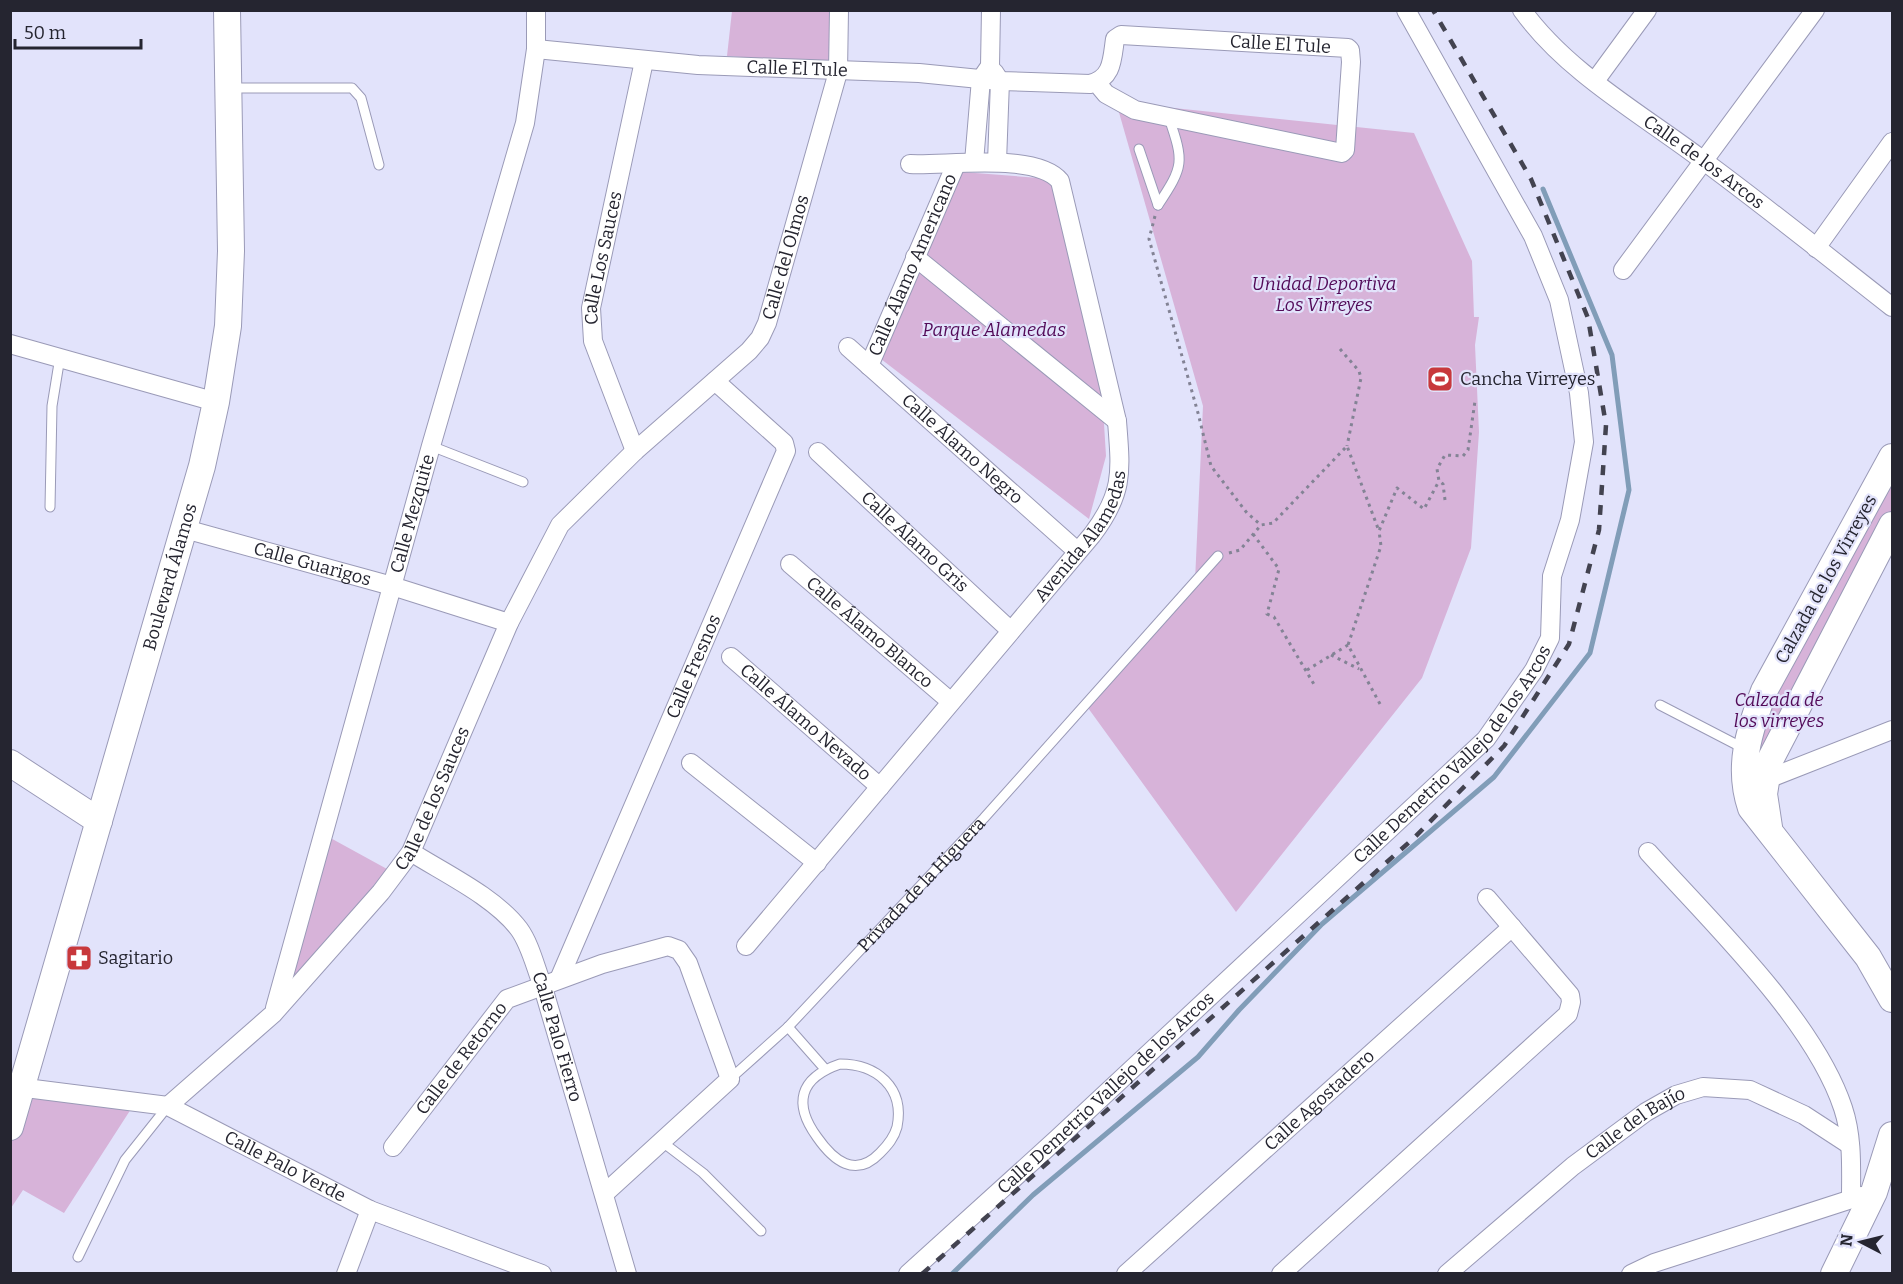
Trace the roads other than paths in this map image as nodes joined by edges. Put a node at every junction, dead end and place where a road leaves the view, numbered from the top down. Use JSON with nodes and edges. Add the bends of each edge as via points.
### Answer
{"nodes":[{"id":1,"x":228,"y":10,"type":"edge"},
{"id":2,"x":536,"y":10,"type":"edge"},
{"id":3,"x":839,"y":10,"type":"edge"},
{"id":4,"x":991,"y":10,"type":"edge"},
{"id":5,"x":1406,"y":10,"type":"edge"},
{"id":6,"x":1522,"y":10,"type":"edge"},
{"id":7,"x":1647,"y":10,"type":"edge"},
{"id":8,"x":1815,"y":10,"type":"edge"},
{"id":9,"x":536,"y":49,"type":"junction"},
{"id":10,"x":644,"y":61,"type":"junction"},
{"id":11,"x":838,"y":72,"type":"junction"},
{"id":12,"x":985,"y":73,"type":"junction"},
{"id":13,"x":1000,"y":81,"type":"junction"},
{"id":14,"x":1595,"y":81,"type":"junction"},
{"id":15,"x":1096,"y":82,"type":"junction"},
{"id":16,"x":228,"y":88,"type":"junction"},
{"id":17,"x":1169,"y":118,"type":"junction"},
{"id":18,"x":1893,"y":142,"type":"edge"},
{"id":19,"x":1139,"y":149,"type":"dead end"},
{"id":20,"x":1704,"y":161,"type":"junction"},
{"id":21,"x":997,"y":162,"type":"junction"},
{"id":22,"x":965,"y":163,"type":"junction"},
{"id":23,"x":910,"y":164,"type":"dead end"},
{"id":24,"x":379,"y":165,"type":"dead end"},
{"id":25,"x":1816,"y":248,"type":"junction"},
{"id":26,"x":915,"y":257,"type":"junction"},
{"id":27,"x":1623,"y":270,"type":"dead end"},
{"id":28,"x":1893,"y":307,"type":"edge"},
{"id":29,"x":10,"y":344,"type":"edge"},
{"id":30,"x":848,"y":347,"type":"dead end"},
{"id":31,"x":60,"y":357,"type":"junction"},
{"id":32,"x":869,"y":366,"type":"junction"},
{"id":33,"x":715,"y":381,"type":"junction"},
{"id":34,"x":216,"y":402,"type":"junction"},
{"id":35,"x":1117,"y":421,"type":"junction"},
{"id":36,"x":431,"y":446,"type":"junction"},
{"id":37,"x":635,"y":451,"type":"junction"},
{"id":38,"x":818,"y":452,"type":"dead end"},
{"id":39,"x":1893,"y":457,"type":"edge"},
{"id":40,"x":523,"y":482,"type":"dead end"},
{"id":41,"x":50,"y":507,"type":"dead end"},
{"id":42,"x":1893,"y":525,"type":"edge"},
{"id":43,"x":184,"y":529,"type":"junction"},
{"id":44,"x":1077,"y":551,"type":"junction"},
{"id":45,"x":1218,"y":556,"type":"road end"},
{"id":46,"x":790,"y":564,"type":"dead end"},
{"id":47,"x":392,"y":586,"type":"junction"},
{"id":48,"x":509,"y":623,"type":"junction"},
{"id":49,"x":1011,"y":631,"type":"junction"},
{"id":50,"x":731,"y":657,"type":"dead end"},
{"id":51,"x":950,"y":701,"type":"junction"},
{"id":52,"x":1660,"y":705,"type":"dead end"},
{"id":53,"x":1893,"y":729,"type":"edge"},
{"id":54,"x":1745,"y":749,"type":"junction"},
{"id":55,"x":10,"y":763,"type":"edge"},
{"id":56,"x":691,"y":764,"type":"dead end"},
{"id":57,"x":1764,"y":780,"type":"junction"},
{"id":58,"x":880,"y":787,"type":"junction"},
{"id":59,"x":99,"y":821,"type":"junction"},
{"id":60,"x":1771,"y":836,"type":"junction"},
{"id":61,"x":411,"y":852,"type":"junction"},
{"id":62,"x":1648,"y":852,"type":"dead end"},
{"id":63,"x":817,"y":863,"type":"junction"},
{"id":64,"x":1487,"y":898,"type":"dead end"},
{"id":65,"x":1512,"y":927,"type":"junction"},
{"id":66,"x":746,"y":946,"type":"dead end"},
{"id":67,"x":560,"y":977,"type":"junction"},
{"id":68,"x":542,"y":984,"type":"junction"},
{"id":69,"x":1891,"y":988,"type":"edge"},
{"id":70,"x":273,"y":1014,"type":"junction"},
{"id":71,"x":788,"y":1027,"type":"junction"},
{"id":72,"x":825,"y":1069,"type":"junction"},
{"id":73,"x":730,"y":1079,"type":"junction"},
{"id":74,"x":16,"y":1087,"type":"edge"},
{"id":75,"x":168,"y":1106,"type":"junction"},
{"id":76,"x":10,"y":1127,"type":"edge"},
{"id":77,"x":1893,"y":1135,"type":"edge"},
{"id":78,"x":661,"y":1141,"type":"junction"},
{"id":79,"x":1850,"y":1145,"type":"junction"},
{"id":80,"x":393,"y":1147,"type":"dead end"},
{"id":81,"x":604,"y":1194,"type":"junction"},
{"id":82,"x":1863,"y":1195,"type":"junction"},
{"id":83,"x":370,"y":1210,"type":"junction"},
{"id":84,"x":761,"y":1231,"type":"dead end"},
{"id":85,"x":78,"y":1257,"type":"dead end"},
{"id":86,"x":346,"y":1274,"type":"edge"},
{"id":87,"x":542,"y":1274,"type":"edge"},
{"id":88,"x":627,"y":1274,"type":"edge"},
{"id":89,"x":908,"y":1274,"type":"edge"},
{"id":90,"x":1126,"y":1274,"type":"edge"},
{"id":91,"x":1281,"y":1274,"type":"edge"},
{"id":92,"x":1447,"y":1274,"type":"edge"},
{"id":93,"x":1631,"y":1274,"type":"edge"},
{"id":94,"x":1834,"y":1274,"type":"edge"}],
"edges":[{"from":1,"to":16,"type":"street","name":"Boulevard Álamos"},
{"from":2,"to":9,"type":"street","name":"Calle Mezquite"},
{"from":3,"to":11,"type":"street","name":"Calle del Olmos"},
{"from":4,"to":12,"type":"street","name":"Calle Álamo Americano"},
{"from":5,"to":89,"type":"street","name":"Calle Demetrio Vallejo de los Arcos","via":[[1533,236],[1559,300],[1579,393],[1584,442],[1570,520],[1552,576],[1550,638],[1534,670],[1486,739]]},
{"from":6,"to":14,"type":"street","name":"Calle de los Arcos","via":[[1546,39]]},
{"from":7,"to":14,"type":"street"},
{"from":8,"to":20,"type":"street"},
{"from":9,"to":10,"type":"street","name":"Calle El Tule"},
{"from":9,"to":36,"type":"street","name":"Calle Mezquite","via":[[525,123]]},
{"from":10,"to":11,"type":"street","name":"Calle El Tule"},
{"from":10,"to":37,"type":"street","name":"Calle Los Sauces","via":[[591,308],[593,341]]},
{"from":11,"to":12,"type":"street","name":"Calle El Tule"},
{"from":11,"to":33,"type":"street","name":"Calle del Olmos","via":[[767,323],[749,351]]},
{"from":12,"to":13,"type":"street","name":"Calle El Tule"},
{"from":12,"to":22,"type":"street","name":"Calle Álamo Americano"},
{"from":13,"to":15,"type":"street","name":"Calle El Tule"},
{"from":13,"to":21,"type":"street"},
{"from":14,"to":20,"type":"street","name":"Calle de los Arcos"},
{"from":15,"to":17,"type":"street","name":"Calle El Tule","via":[[1135,111]]},
{"from":15,"to":17,"type":"street","name":"Calle El Tule","via":[[1108,74],[1115,39],[1121,35],[1350,50],[1342,153]]},
{"from":16,"to":24,"type":"lane","via":[[352,88],[361,98]]},
{"from":16,"to":34,"type":"street","name":"Boulevard Álamos","via":[[231,251],[228,315]]},
{"from":17,"to":19,"type":"lane","via":[[1180,152],[1179,169],[1158,205]]},
{"from":18,"to":25,"type":"street"},
{"from":20,"to":25,"type":"street","name":"Calle de los Arcos"},
{"from":20,"to":27,"type":"street"},
{"from":21,"to":22,"type":"street","name":"Avenida Alamedas"},
{"from":21,"to":35,"type":"street","name":"Avenida Alamedas","via":[[1048,170],[1060,181]]},
{"from":22,"to":23,"type":"street","name":"Avenida Alamedas"},
{"from":22,"to":26,"type":"street","name":"Calle Álamo Americano"},
{"from":25,"to":28,"type":"street","name":"Calle de los Arcos"},
{"from":26,"to":32,"type":"street","name":"Calle Álamo Americano"},
{"from":26,"to":35,"type":"street"},
{"from":29,"to":31,"type":"street"},
{"from":30,"to":32,"type":"street","name":"Calle Álamo Negro"},
{"from":31,"to":34,"type":"street"},
{"from":31,"to":41,"type":"lane","via":[[52,406]]},
{"from":32,"to":44,"type":"street","name":"Calle Álamo Negro"},
{"from":33,"to":37,"type":"street","name":"Calle del Olmos"},
{"from":33,"to":67,"type":"street","name":"Calle Fresnos","via":[[784,443],[786,451]]},
{"from":34,"to":43,"type":"street","name":"Boulevard Álamos"},
{"from":35,"to":44,"type":"street","name":"Avenida Alamedas","via":[[1119,462],[1115,501]]},
{"from":36,"to":40,"type":"lane"},
{"from":36,"to":47,"type":"street","name":"Calle Mezquite"},
{"from":37,"to":48,"type":"street","name":"Calle de los Sauces","via":[[560,525]]},
{"from":38,"to":49,"type":"street","name":"Calle Álamo Gris"},
{"from":39,"to":54,"type":"street","name":"Calzada de los Virreyes","via":[[1764,692]]},
{"from":42,"to":57,"type":"street","name":"Calzada de los Virreyes","via":[[1823,654],[1769,762]]},
{"from":43,"to":47,"type":"street","name":"Calle Guarigos"},
{"from":43,"to":59,"type":"street","name":"Boulevard Álamos"},
{"from":44,"to":49,"type":"street","name":"Avenida Alamedas"},
{"from":45,"to":71,"type":"lane","name":"Privada de la Higuera","via":[[984,818]]},
{"from":46,"to":51,"type":"street","name":"Calle Álamo Blanco"},
{"from":47,"to":48,"type":"street","name":"Calle Guarigos"},
{"from":47,"to":70,"type":"street","name":"Calle Mezquite"},
{"from":48,"to":61,"type":"street","name":"Calle de los Sauces"},
{"from":49,"to":51,"type":"street","name":"Avenida Alamedas"},
{"from":50,"to":58,"type":"street","name":"Calle Álamo Nevado"},
{"from":51,"to":58,"type":"street","name":"Avenida Alamedas"},
{"from":52,"to":54,"type":"lane"},
{"from":53,"to":57,"type":"street"},
{"from":54,"to":60,"type":"street","name":"Calzada de los Virreyes","via":[[1745,792],[1750,808]]},
{"from":55,"to":59,"type":"street"},
{"from":56,"to":63,"type":"street"},
{"from":57,"to":60,"type":"street","name":"Calzada de los Virreyes"},
{"from":58,"to":63,"type":"street","name":"Avenida Alamedas"},
{"from":59,"to":74,"type":"street","name":"Boulevard Álamos"},
{"from":60,"to":69,"type":"street","name":"Calzada de los Virreyes"},
{"from":61,"to":68,"type":"street","name":"Calle Palo Fierro","via":[[493,904],[513,922],[524,938]]},
{"from":61,"to":70,"type":"street","name":"Calle de los Sauces","via":[[381,892]]},
{"from":62,"to":79,"type":"street","via":[[1759,976],[1808,1041],[1843,1107]]},
{"from":63,"to":66,"type":"street","name":"Avenida Alamedas"},
{"from":64,"to":65,"type":"street"},
{"from":65,"to":90,"type":"street","name":"Calle Agostadero"},
{"from":65,"to":91,"type":"street","via":[[1570,995],[1568,1014]]},
{"from":67,"to":68,"type":"street","name":"Calle de Retorno"},
{"from":67,"to":73,"type":"street","name":"Calle de Retorno","via":[[659,948],[679,950],[688,963]]},
{"from":68,"to":80,"type":"street","name":"Calle de Retorno","via":[[507,999]]},
{"from":68,"to":81,"type":"street","name":"Calle Palo Fierro"},
{"from":70,"to":75,"type":"street","name":"Calle de los Sauces"},
{"from":71,"to":72,"type":"lane"},
{"from":71,"to":73,"type":"lane","name":"Privada de la Higuera"},
{"from":72,"to":72,"type":"lane","via":[[804,1093],[806,1122],[832,1158],[852,1165],[873,1160],[896,1132],[894,1092],[888,1082],[868,1068],[840,1064]]},
{"from":73,"to":78,"type":"street","name":"Privada de la Higuera"},
{"from":74,"to":75,"type":"street","name":"Calle Palo Verde"},
{"from":74,"to":76,"type":"street","name":"Boulevard Álamos"},
{"from":75,"to":83,"type":"street","name":"Calle Palo Verde"},
{"from":75,"to":85,"type":"lane","via":[[125,1160]]},
{"from":77,"to":82,"type":"street"},
{"from":78,"to":81,"type":"street","name":"Privada de la Higuera"},
{"from":78,"to":84,"type":"lane","via":[[703,1173]]},
{"from":79,"to":82,"type":"street"},
{"from":79,"to":92,"type":"street","name":"Calle del Bajío","via":[[1804,1115],[1750,1090],[1703,1087],[1676,1095],[1646,1112],[1573,1167]]},
{"from":81,"to":88,"type":"street","name":"Calle Palo Fierro"},
{"from":82,"to":93,"type":"street"},
{"from":82,"to":94,"type":"street"},
{"from":83,"to":86,"type":"street"},
{"from":83,"to":87,"type":"street","name":"Calle Palo Verde"}]}
